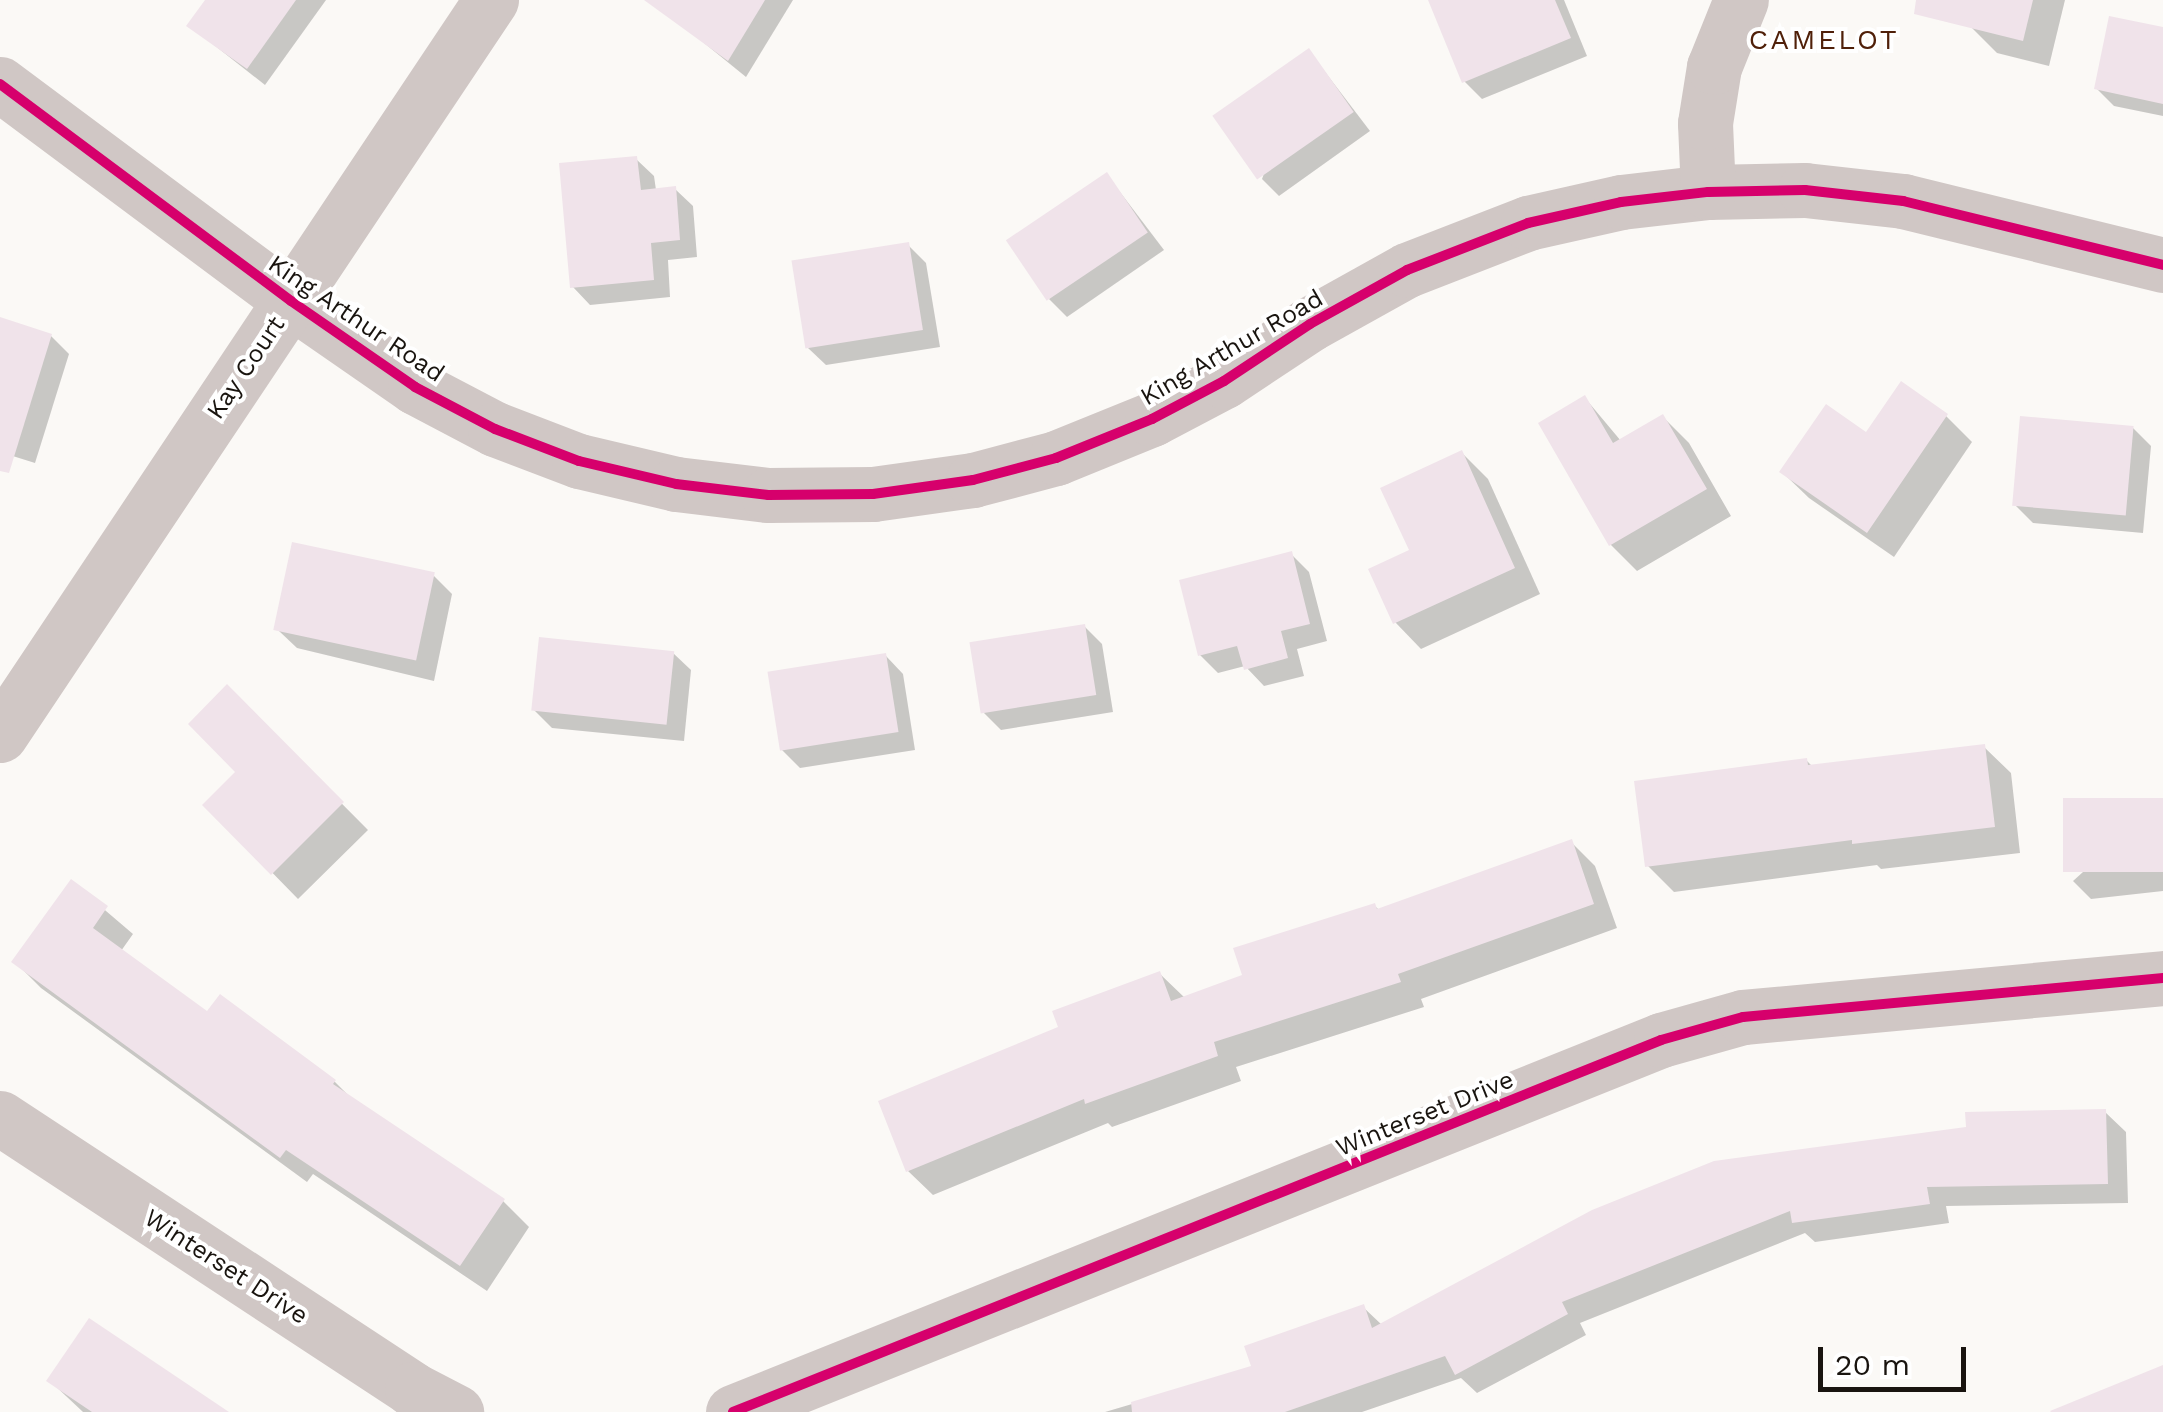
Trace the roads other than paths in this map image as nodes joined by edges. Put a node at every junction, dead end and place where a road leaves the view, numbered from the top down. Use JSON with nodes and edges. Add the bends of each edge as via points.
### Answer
{"nodes":[{"id":1,"x":491,"y":0,"type":"edge"},
{"id":2,"x":1741,"y":0,"type":"edge"},
{"id":3,"x":0,"y":84,"type":"edge"},
{"id":4,"x":1708,"y":192,"type":"junction"},
{"id":5,"x":2163,"y":265,"type":"edge"},
{"id":6,"x":291,"y":301,"type":"junction"},
{"id":7,"x":0,"y":735,"type":"edge"},
{"id":8,"x":2163,"y":978,"type":"edge"},
{"id":9,"x":0,"y":1118,"type":"edge"},
{"id":10,"x":456,"y":1412,"type":"edge"},
{"id":11,"x":734,"y":1412,"type":"edge"}],
"edges":[{"from":1,"to":6,"type":"street","name":"Kay Court"},
{"from":2,"to":4,"type":"street","via":[[1714,67],[1705,123]]},
{"from":3,"to":6,"type":"street","name":"King Arthur Road"},
{"from":4,"to":5,"type":"street","name":"King Arthur Road","via":[[1804,190],[1902,202]]},
{"from":4,"to":6,"type":"street","name":"King Arthur Road","via":[[1528,223],[1407,270],[1152,419],[1006,472],[874,494],[768,495],[676,484],[580,460],[496,430],[415,387]]},
{"from":6,"to":7,"type":"street","name":"Kay Court"},
{"from":8,"to":11,"type":"street","name":"Winterset Drive","via":[[1743,1017],[1661,1040]]},
{"from":9,"to":10,"type":"street","name":"Winterset Drive"}]}
